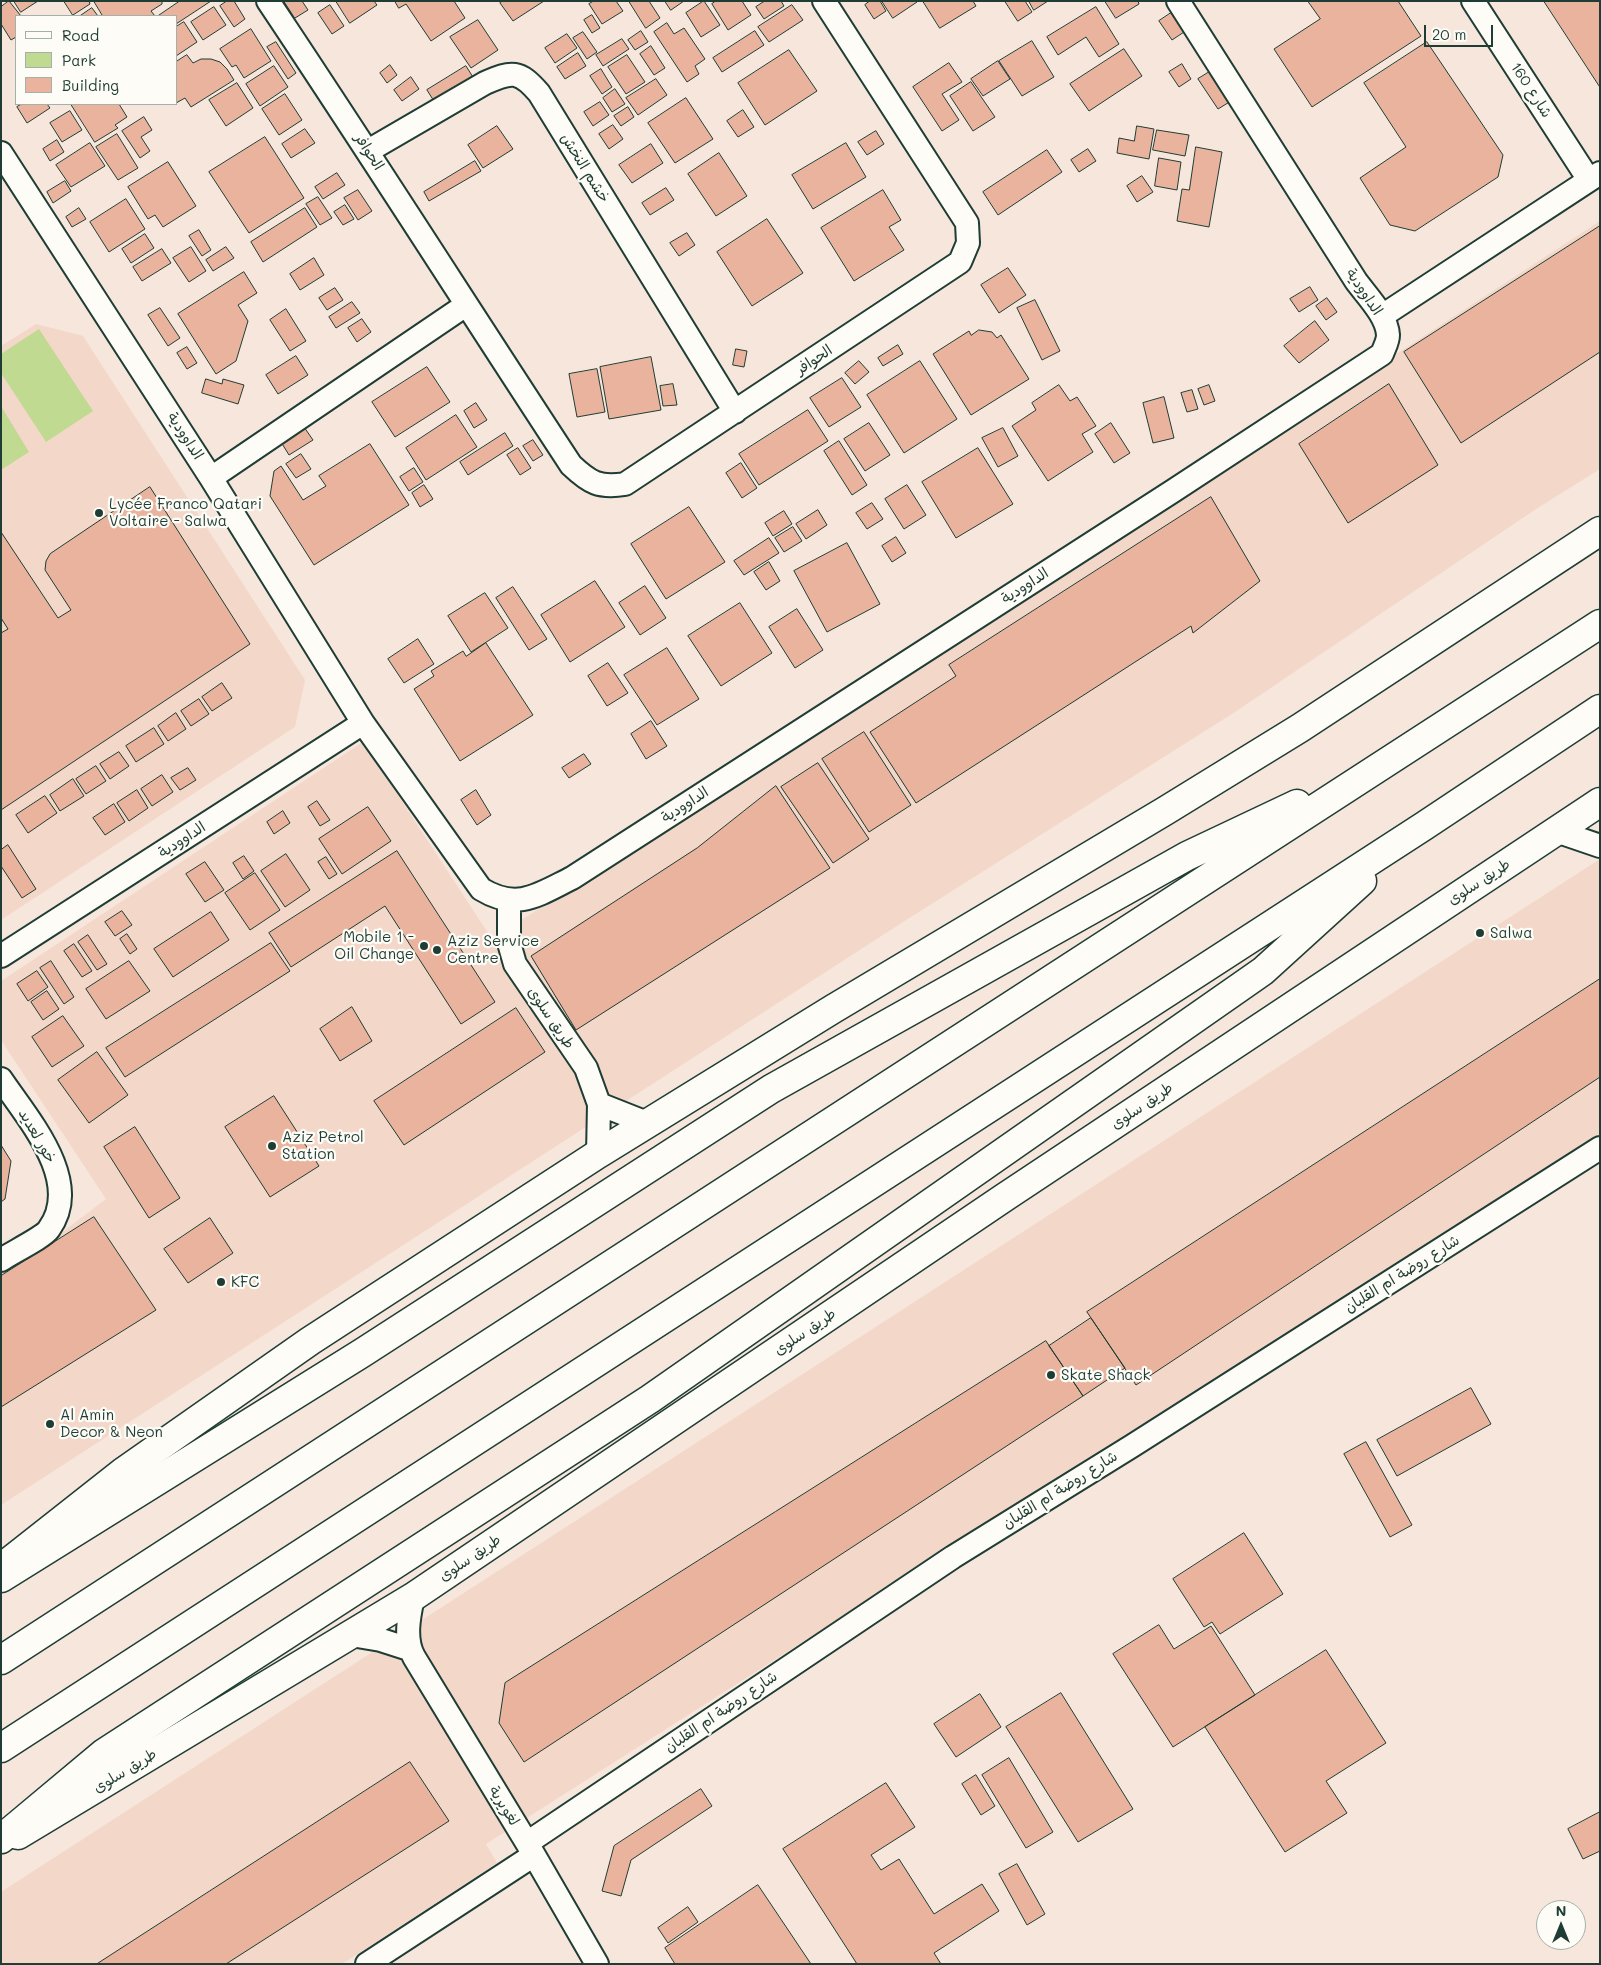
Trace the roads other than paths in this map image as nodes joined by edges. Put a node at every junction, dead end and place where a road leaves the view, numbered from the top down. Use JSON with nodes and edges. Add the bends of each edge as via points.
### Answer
{"nodes":[{"id":1,"x":268,"y":1,"type":"edge"},
{"id":2,"x":824,"y":1,"type":"edge"},
{"id":3,"x":1178,"y":1,"type":"edge"},
{"id":4,"x":1473,"y":1,"type":"edge"},
{"id":5,"x":368,"y":151,"type":"junction"},
{"id":6,"x":1,"y":153,"type":"edge"},
{"id":7,"x":1595,"y":176,"type":"edge"},
{"id":8,"x":466,"y":305,"type":"junction"},
{"id":9,"x":1382,"y":316,"type":"junction"},
{"id":10,"x":735,"y":412,"type":"junction"},
{"id":11,"x":212,"y":478,"type":"junction"},
{"id":12,"x":1600,"y":530,"type":"edge"},
{"id":13,"x":1600,"y":624,"type":"edge"},
{"id":14,"x":1600,"y":709,"type":"edge"},
{"id":15,"x":363,"y":723,"type":"junction"},
{"id":16,"x":1391,"y":760,"type":"junction"},
{"id":17,"x":1600,"y":802,"type":"edge"},
{"id":18,"x":1424,"y":826,"type":"junction"},
{"id":19,"x":1556,"y":831,"type":"junction"},
{"id":20,"x":1600,"y":846,"type":"edge"},
{"id":21,"x":509,"y":901,"type":"junction"},
{"id":22,"x":1,"y":956,"type":"edge"},
{"id":23,"x":1,"y":1079,"type":"edge"},
{"id":24,"x":599,"y":1104,"type":"junction"},
{"id":25,"x":648,"y":1123,"type":"junction"},
{"id":26,"x":1600,"y":1148,"type":"edge"},
{"id":27,"x":598,"y":1154,"type":"junction"},
{"id":28,"x":1,"y":1260,"type":"edge"},
{"id":29,"x":1,"y":1568,"type":"edge"},
{"id":30,"x":1,"y":1578,"type":"edge"},
{"id":31,"x":413,"y":1597,"type":"junction"},
{"id":32,"x":351,"y":1635,"type":"junction"},
{"id":33,"x":409,"y":1649,"type":"junction"},
{"id":34,"x":1,"y":1660,"type":"edge"},
{"id":35,"x":1,"y":1748,"type":"edge"},
{"id":36,"x":1,"y":1839,"type":"edge"},
{"id":37,"x":1,"y":1845,"type":"edge"},
{"id":38,"x":530,"y":1849,"type":"junction"},
{"id":39,"x":367,"y":1964,"type":"edge"},
{"id":40,"x":597,"y":1964,"type":"edge"}],
"edges":[{"from":1,"to":5,"type":"street","name":"الحوافر"},
{"from":2,"to":10,"type":"street","name":"الحوافر","via":[[966,223],[968,243],[955,267]]},
{"from":3,"to":9,"type":"street","name":"الداوودية","via":[[1356,281]]},
{"from":4,"to":7,"type":"street","name":"شارع 160"},
{"from":5,"to":8,"type":"street","name":"الحوافر"},
{"from":5,"to":10,"type":"street","name":"خشم النخش","via":[[492,80],[505,74],[526,78],[544,101]]},
{"from":6,"to":11,"type":"street","name":"الداوودية"},
{"from":7,"to":9,"type":"street"},
{"from":8,"to":10,"type":"street","name":"الحوافر","via":[[571,466],[587,480],[607,487],[625,484]]},
{"from":8,"to":11,"type":"street"},
{"from":9,"to":21,"type":"street","name":"الداوودية","via":[[1388,333],[1382,354],[572,878],[533,897]]},
{"from":11,"to":15,"type":"street","name":"الداوودية"},
{"from":12,"to":25,"type":"main road","via":[[1300,728]]},
{"from":13,"to":16,"type":"main road"},
{"from":14,"to":18,"type":"main road"},
{"from":15,"to":21,"type":"street","name":"الداوودية","via":[[481,889]]},
{"from":15,"to":22,"type":"street","name":"الداوودية"},
{"from":16,"to":30,"type":"main road","via":[[1187,856],[771,1089],[362,1353]]},
{"from":16,"to":34,"type":"main road"},
{"from":17,"to":19,"type":"main road","name":"طريق سلوى"},
{"from":18,"to":35,"type":"main road"},
{"from":18,"to":36,"type":"main road","via":[[1263,972],[650,1399],[104,1753]]},
{"from":19,"to":20,"type":"street"},
{"from":19,"to":31,"type":"main road","name":"طريق سلوى","via":[[974,1218]]},
{"from":21,"to":24,"type":"street","name":"طريق سلوى","via":[[509,943],[515,964],[586,1068]]},
{"from":23,"to":28,"type":"street","name":"خور لعديد","via":[[51,1154],[60,1182],[60,1206],[49,1230]]},
{"from":24,"to":25,"type":"street"},
{"from":24,"to":27,"type":"street","name":"طريق سلوى"},
{"from":25,"to":27,"type":"main road"},
{"from":26,"to":38,"type":"street","name":"شارع روضة ام القلبان","via":[[953,1557]]},
{"from":27,"to":29,"type":"main road","via":[[310,1340],[123,1472]]},
{"from":31,"to":32,"type":"main road","name":"طريق سلوى"},
{"from":31,"to":33,"type":"street","name":"لغويرية"},
{"from":32,"to":33,"type":"street"},
{"from":32,"to":37,"type":"main road","name":"طريق سلوى"},
{"from":33,"to":38,"type":"street","name":"لغويرية"},
{"from":38,"to":39,"type":"street","name":"شارع روضة ام القلبان"},
{"from":38,"to":40,"type":"street","name":"لغويرية"}]}
